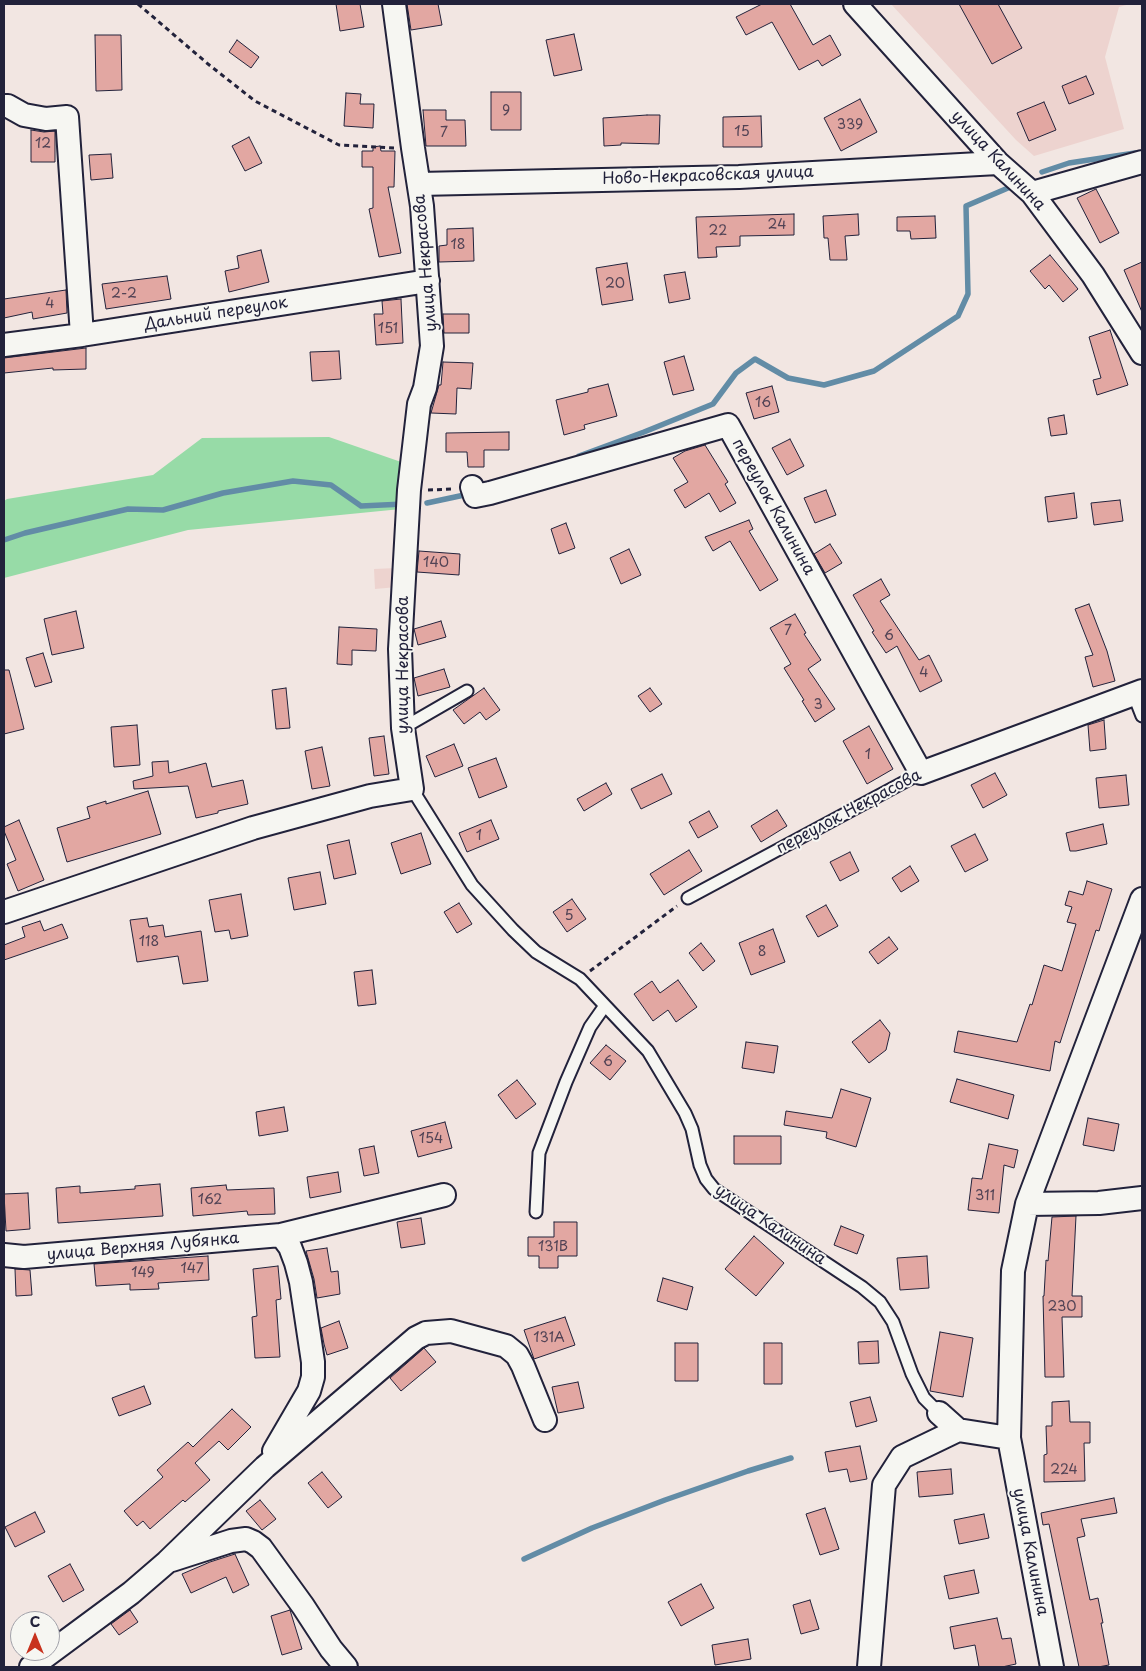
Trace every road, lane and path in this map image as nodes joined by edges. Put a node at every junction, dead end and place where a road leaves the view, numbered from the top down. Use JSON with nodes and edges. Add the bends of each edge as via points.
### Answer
{"nodes":[{"id":1,"x":138,"y":4,"type":"edge"},
{"id":2,"x":394,"y":4,"type":"edge"},
{"id":3,"x":855,"y":4,"type":"edge"},
{"id":4,"x":4,"y":106,"type":"edge"},
{"id":5,"x":412,"y":148,"type":"junction"},
{"id":6,"x":1142,"y":162,"type":"edge"},
{"id":7,"x":998,"y":163,"type":"junction"},
{"id":8,"x":419,"y":184,"type":"junction"},
{"id":9,"x":1032,"y":193,"type":"junction"},
{"id":10,"x":428,"y":281,"type":"junction"},
{"id":11,"x":82,"y":335,"type":"junction"},
{"id":12,"x":4,"y":345,"type":"edge"},
{"id":13,"x":1142,"y":353,"type":"edge"},
{"id":14,"x":474,"y":492,"type":"dead end"},
{"id":15,"x":467,"y":691,"type":"dead end"},
{"id":16,"x":1138,"y":692,"type":"edge"},
{"id":17,"x":1142,"y":716,"type":"edge"},
{"id":18,"x":403,"y":728,"type":"junction"},
{"id":19,"x":921,"y":773,"type":"junction"},
{"id":20,"x":412,"y":789,"type":"junction"},
{"id":21,"x":688,"y":898,"type":"joint"},
{"id":22,"x":1142,"y":899,"type":"edge"},
{"id":23,"x":4,"y":912,"type":"edge"},
{"id":24,"x":580,"y":979,"type":"junction"},
{"id":25,"x":604,"y":1007,"type":"junction"},
{"id":26,"x":444,"y":1195,"type":"dead end"},
{"id":27,"x":1142,"y":1198,"type":"edge"},
{"id":28,"x":1027,"y":1204,"type":"junction"},
{"id":29,"x":536,"y":1212,"type":"dead end"},
{"id":30,"x":282,"y":1235,"type":"junction"},
{"id":31,"x":4,"y":1256,"type":"edge"},
{"id":32,"x":939,"y":1413,"type":"joint"},
{"id":33,"x":545,"y":1420,"type":"dead end"},
{"id":34,"x":958,"y":1430,"type":"junction"},
{"id":35,"x":1009,"y":1438,"type":"junction"},
{"id":36,"x":265,"y":1467,"type":"junction"},
{"id":37,"x":167,"y":1562,"type":"junction"},
{"id":38,"x":330,"y":1658,"type":"edge"},
{"id":39,"x":31,"y":1667,"type":"edge"},
{"id":40,"x":346,"y":1667,"type":"edge"},
{"id":41,"x":870,"y":1667,"type":"edge"},
{"id":42,"x":1052,"y":1667,"type":"edge"}],
"edges":[{"from":1,"to":5,"type":"path","via":[[255,101],[339,145]]},
{"from":2,"to":5,"type":"street","name":"улица Некрасова"},
{"from":3,"to":7,"type":"street","name":"улица Калинина"},
{"from":4,"to":11,"type":"street","via":[[24,116],[67,117]]},
{"from":5,"to":8,"type":"street","name":"улица Некрасова"},
{"from":6,"to":9,"type":"street"},
{"from":7,"to":8,"type":"street","name":"Ново-Некрасовская улица","via":[[739,176]]},
{"from":7,"to":9,"type":"street","name":"улица Калинина"},
{"from":8,"to":10,"type":"street","name":"улица Некрасова"},
{"from":9,"to":13,"type":"street","name":"улица Калинина","via":[[1093,275]]},
{"from":10,"to":11,"type":"street","name":"Дальний переулок"},
{"from":10,"to":18,"type":"street","name":"улица Некрасова","via":[[432,346],[419,404],[408,504],[400,648]]},
{"from":11,"to":12,"type":"street","name":"Дальний переулок"},
{"from":14,"to":19,"type":"street","name":"переулок Калинина","via":[[545,478],[728,425]]},
{"from":15,"to":18,"type":"lane"},
{"from":16,"to":17,"type":"lane"},
{"from":16,"to":19,"type":"street","name":"переулок Некрасова"},
{"from":18,"to":20,"type":"street","name":"улица Некрасова"},
{"from":19,"to":21,"type":"lane","name":"переулок Некрасова"},
{"from":20,"to":23,"type":"street","via":[[370,796],[253,828]]},
{"from":20,"to":24,"type":"lane","name":"улица Калинина","via":[[472,886],[536,952]]},
{"from":21,"to":24,"type":"path"},
{"from":22,"to":28,"type":"street","name":"улица Калинина"},
{"from":24,"to":25,"type":"lane","name":"улица Калинина"},
{"from":25,"to":29,"type":"lane","via":[[590,1026],[539,1153]]},
{"from":25,"to":32,"type":"lane","name":"улица Калинина","via":[[648,1051],[685,1113],[692,1128],[700,1165],[714,1189],[880,1302],[892,1322],[924,1398]]},
{"from":26,"to":30,"type":"street","name":"улица Верхняя Лубянка"},
{"from":27,"to":28,"type":"street","via":[[1099,1203]]},
{"from":28,"to":35,"type":"street","name":"улица Калинина","via":[[1013,1271]]},
{"from":30,"to":31,"type":"street","name":"улица Верхняя Лубянка","via":[[24,1257]]},
{"from":30,"to":36,"type":"street","via":[[290,1247],[301,1282],[313,1377],[309,1391]]},
{"from":32,"to":34,"type":"street","name":"улица Калинина"},
{"from":33,"to":36,"type":"street","via":[[517,1355],[506,1346],[451,1331],[426,1333],[416,1338]]},
{"from":34,"to":35,"type":"street"},
{"from":34,"to":41,"type":"street","via":[[902,1457],[884,1486]]},
{"from":35,"to":42,"type":"street","name":"улица Калинина"},
{"from":36,"to":37,"type":"street"},
{"from":37,"to":38,"type":"street","via":[[238,1539],[254,1542],[282,1577]]},
{"from":37,"to":39,"type":"street","via":[[131,1593]]},
{"from":38,"to":40,"type":"street"}]}
